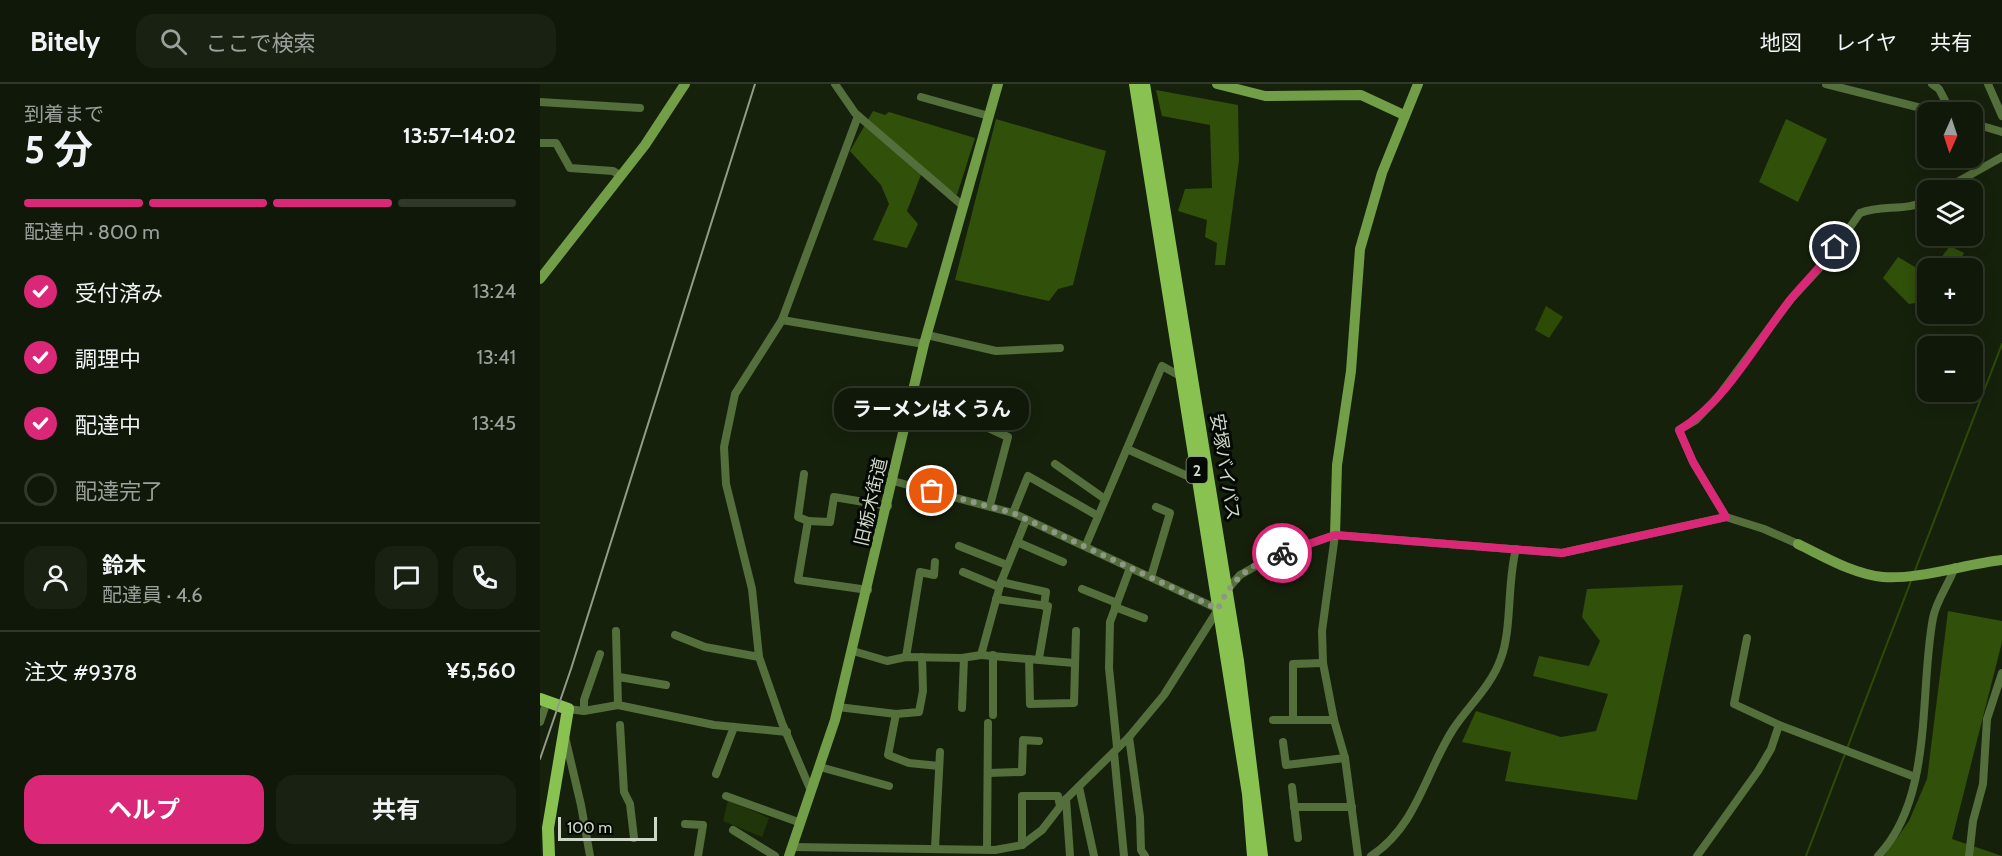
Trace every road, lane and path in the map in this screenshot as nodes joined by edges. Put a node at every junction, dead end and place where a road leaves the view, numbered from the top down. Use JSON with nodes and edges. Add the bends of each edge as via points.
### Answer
{"nodes":[{"id":1,"x":685,"y":84,"type":"edge"},
{"id":2,"x":835,"y":84,"type":"edge"},
{"id":3,"x":998,"y":84,"type":"edge"},
{"id":4,"x":1135,"y":84,"type":"edge"},
{"id":5,"x":1144,"y":84,"type":"edge"},
{"id":6,"x":1217,"y":84,"type":"edge"},
{"id":7,"x":1418,"y":84,"type":"edge"},
{"id":8,"x":1826,"y":84,"type":"edge"},
{"id":9,"x":1932,"y":84,"type":"edge"},
{"id":10,"x":1988,"y":84,"type":"edge"},
{"id":11,"x":921,"y":97,"type":"dead end"},
{"id":12,"x":540,"y":102,"type":"edge"},
{"id":13,"x":1946,"y":102,"type":"edge"},
{"id":14,"x":1917,"y":107,"type":"edge"},
{"id":15,"x":640,"y":108,"type":"dead end"},
{"id":16,"x":1404,"y":115,"type":"junction"},
{"id":17,"x":858,"y":116,"type":"junction"},
{"id":18,"x":989,"y":116,"type":"junction"},
{"id":19,"x":2002,"y":116,"type":"edge"},
{"id":20,"x":1983,"y":126,"type":"edge"},
{"id":21,"x":2002,"y":132,"type":"edge"},
{"id":22,"x":540,"y":143,"type":"edge"},
{"id":23,"x":2002,"y":157,"type":"edge"},
{"id":24,"x":621,"y":176,"type":"junction"},
{"id":25,"x":1961,"y":180,"type":"edge"},
{"id":26,"x":1917,"y":205,"type":"edge"},
{"id":27,"x":963,"y":206,"type":"junction"},
{"id":28,"x":540,"y":279,"type":"edge"},
{"id":29,"x":782,"y":320,"type":"junction"},
{"id":30,"x":925,"y":339,"type":"junction"},
{"id":31,"x":1060,"y":348,"type":"dead end"},
{"id":32,"x":1183,"y":377,"type":"junction"},
{"id":33,"x":909,"y":410,"type":"junction"},
{"id":34,"x":1128,"y":449,"type":"junction"},
{"id":35,"x":1055,"y":464,"type":"dead end"},
{"id":36,"x":804,"y":474,"type":"dead end"},
{"id":37,"x":1192,"y":477,"type":"dead end"},
{"id":38,"x":893,"y":481,"type":"junction"},
{"id":39,"x":1105,"y":499,"type":"junction"},
{"id":40,"x":990,"y":505,"type":"junction"},
{"id":41,"x":888,"y":506,"type":"junction"},
{"id":42,"x":1156,"y":507,"type":"dead end"},
{"id":43,"x":1013,"y":513,"type":"junction"},
{"id":44,"x":1098,"y":516,"type":"junction"},
{"id":45,"x":1726,"y":517,"type":"junction"},
{"id":46,"x":1026,"y":519,"type":"junction"},
{"id":47,"x":808,"y":521,"type":"junction"},
{"id":48,"x":1335,"y":535,"type":"junction"},
{"id":49,"x":1017,"y":542,"type":"junction"},
{"id":50,"x":1798,"y":544,"type":"joint"},
{"id":51,"x":1086,"y":545,"type":"junction"},
{"id":52,"x":959,"y":546,"type":"dead end"},
{"id":53,"x":1516,"y":549,"type":"junction"},
{"id":54,"x":2002,"y":560,"type":"edge"},
{"id":55,"x":935,"y":562,"type":"dead end"},
{"id":56,"x":1063,"y":562,"type":"dead end"},
{"id":57,"x":1007,"y":565,"type":"junction"},
{"id":58,"x":1955,"y":566,"type":"junction"},
{"id":59,"x":1130,"y":568,"type":"junction"},
{"id":60,"x":963,"y":572,"type":"dead end"},
{"id":61,"x":1151,"y":577,"type":"junction"},
{"id":62,"x":1000,"y":584,"type":"junction"},
{"id":63,"x":868,"y":590,"type":"junction"},
{"id":64,"x":1083,"y":590,"type":"dead end"},
{"id":65,"x":1226,"y":590,"type":"junction"},
{"id":66,"x":996,"y":599,"type":"junction"},
{"id":67,"x":1116,"y":605,"type":"junction"},
{"id":68,"x":1044,"y":606,"type":"junction"},
{"id":69,"x":1218,"y":609,"type":"junction"},
{"id":70,"x":1144,"y":618,"type":"dead end"},
{"id":71,"x":1076,"y":631,"type":"dead end"},
{"id":72,"x":616,"y":632,"type":"dead end"},
{"id":73,"x":675,"y":635,"type":"dead end"},
{"id":74,"x":1746,"y":638,"type":"dead end"},
{"id":75,"x":853,"y":651,"type":"junction"},
{"id":76,"x":600,"y":654,"type":"dead end"},
{"id":77,"x":981,"y":655,"type":"junction"},
{"id":78,"x":993,"y":655,"type":"junction"},
{"id":79,"x":759,"y":657,"type":"junction"},
{"id":80,"x":906,"y":657,"type":"junction"},
{"id":81,"x":922,"y":657,"type":"junction"},
{"id":82,"x":964,"y":658,"type":"junction"},
{"id":83,"x":1039,"y":658,"type":"junction"},
{"id":84,"x":1029,"y":659,"type":"junction"},
{"id":85,"x":1074,"y":663,"type":"junction"},
{"id":86,"x":1323,"y":663,"type":"junction"},
{"id":87,"x":2002,"y":673,"type":"edge"},
{"id":88,"x":619,"y":677,"type":"junction"},
{"id":89,"x":666,"y":685,"type":"dead end"},
{"id":90,"x":543,"y":700,"type":"edge"},
{"id":91,"x":618,"y":705,"type":"junction"},
{"id":92,"x":838,"y":707,"type":"junction"},
{"id":93,"x":962,"y":708,"type":"dead end"},
{"id":94,"x":568,"y":709,"type":"junction"},
{"id":95,"x":584,"y":711,"type":"junction"},
{"id":96,"x":896,"y":714,"type":"junction"},
{"id":97,"x":1273,"y":720,"type":"dead end"},
{"id":98,"x":1293,"y":720,"type":"junction"},
{"id":99,"x":1334,"y":720,"type":"junction"},
{"id":100,"x":540,"y":722,"type":"edge"},
{"id":101,"x":620,"y":725,"type":"dead end"},
{"id":102,"x":1779,"y":725,"type":"junction"},
{"id":103,"x":734,"y":727,"type":"junction"},
{"id":104,"x":562,"y":732,"type":"junction"},
{"id":105,"x":787,"y":732,"type":"junction"},
{"id":106,"x":1129,"y":737,"type":"junction"},
{"id":107,"x":1039,"y":741,"type":"dead end"},
{"id":108,"x":1283,"y":742,"type":"dead end"},
{"id":109,"x":1115,"y":750,"type":"junction"},
{"id":110,"x":940,"y":752,"type":"dead end"},
{"id":111,"x":1345,"y":758,"type":"junction"},
{"id":112,"x":939,"y":766,"type":"junction"},
{"id":113,"x":820,"y":767,"type":"junction"},
{"id":114,"x":988,"y":773,"type":"junction"},
{"id":115,"x":716,"y":774,"type":"dead end"},
{"id":116,"x":1915,"y":777,"type":"junction"},
{"id":117,"x":889,"y":786,"type":"dead end"},
{"id":118,"x":1079,"y":787,"type":"junction"},
{"id":119,"x":1292,"y":787,"type":"dead end"},
{"id":120,"x":812,"y":793,"type":"junction"},
{"id":121,"x":726,"y":796,"type":"dead end"},
{"id":122,"x":1063,"y":802,"type":"junction"},
{"id":123,"x":1294,"y":807,"type":"junction"},
{"id":124,"x":1352,"y":807,"type":"junction"},
{"id":125,"x":801,"y":823,"type":"junction"},
{"id":126,"x":685,"y":824,"type":"dead end"},
{"id":127,"x":733,"y":830,"type":"dead end"},
{"id":128,"x":634,"y":838,"type":"dead end"},
{"id":129,"x":1298,"y":838,"type":"dead end"},
{"id":130,"x":1022,"y":845,"type":"junction"},
{"id":131,"x":935,"y":848,"type":"junction"},
{"id":132,"x":987,"y":848,"type":"junction"},
{"id":133,"x":791,"y":851,"type":"edge"},
{"id":134,"x":911,"y":852,"type":"edge"},
{"id":135,"x":549,"y":856,"type":"edge"},
{"id":136,"x":590,"y":856,"type":"edge"},
{"id":137,"x":698,"y":856,"type":"edge"},
{"id":138,"x":775,"y":856,"type":"edge"},
{"id":139,"x":1070,"y":856,"type":"edge"},
{"id":140,"x":1094,"y":856,"type":"edge"},
{"id":141,"x":1124,"y":856,"type":"edge"},
{"id":142,"x":1145,"y":856,"type":"edge"},
{"id":143,"x":1253,"y":856,"type":"edge"},
{"id":144,"x":1262,"y":856,"type":"edge"},
{"id":145,"x":1358,"y":856,"type":"edge"},
{"id":146,"x":1371,"y":856,"type":"edge"},
{"id":147,"x":1697,"y":856,"type":"edge"},
{"id":148,"x":1878,"y":856,"type":"edge"},
{"id":149,"x":1969,"y":856,"type":"edge"}],
"edges":[{"from":1,"to":24,"type":"street"},
{"from":2,"to":17,"type":"street"},
{"from":3,"to":18,"type":"street","name":"旧栃木街道"},
{"from":4,"to":32,"type":"main road","name":"安塚バイパス","number":"2"},
{"from":5,"to":65,"type":"main road","name":"安塚バイパス","number":"2"},
{"from":6,"to":16,"type":"street","via":[[1265,96],[1361,94]]},
{"from":7,"to":16,"type":"street"},
{"from":8,"to":14,"type":"street"},
{"from":9,"to":13,"type":"street"},
{"from":10,"to":19,"type":"street"},
{"from":11,"to":18,"type":"street"},
{"from":12,"to":15,"type":"street"},
{"from":16,"to":48,"type":"street","via":[[1360,249],[1351,371],[1337,465]]},
{"from":17,"to":27,"type":"street"},
{"from":17,"to":29,"type":"street"},
{"from":18,"to":27,"type":"street","name":"旧栃木街道"},
{"from":20,"to":21,"type":"street"},
{"from":22,"to":24,"type":"street","via":[[556,143],[570,168],[614,171]]},
{"from":23,"to":25,"type":"street"},
{"from":24,"to":28,"type":"street"},
{"from":26,"to":45,"type":"street","via":[[1860,213],[1718,397],[1696,420],[1679,430]]},
{"from":27,"to":30,"type":"street","name":"旧栃木街道"},
{"from":29,"to":30,"type":"street"},
{"from":29,"to":79,"type":"street","via":[[735,394],[724,447],[724,474],[752,589]]},
{"from":30,"to":31,"type":"street","via":[[996,351]]},
{"from":30,"to":33,"type":"street","name":"旧栃木街道"},
{"from":32,"to":34,"type":"street","via":[[1162,366]]},
{"from":32,"to":69,"type":"main road","name":"安塚バイパス","number":"2"},
{"from":33,"to":38,"type":"street","name":"旧栃木街道"},
{"from":33,"to":40,"type":"street","via":[[969,419],[1008,437]]},
{"from":34,"to":37,"type":"street"},
{"from":34,"to":39,"type":"street"},
{"from":35,"to":39,"type":"street"},
{"from":36,"to":47,"type":"street","via":[[798,517]]},
{"from":38,"to":40,"type":"street"},
{"from":38,"to":41,"type":"street","name":"旧栃木街道"},
{"from":39,"to":44,"type":"street"},
{"from":40,"to":43,"type":"street"},
{"from":41,"to":47,"type":"street","via":[[834,497],[830,522]]},
{"from":41,"to":63,"type":"street","name":"旧栃木街道"},
{"from":42,"to":61,"type":"street","via":[[1170,513]]},
{"from":43,"to":44,"type":"street","via":[[1028,476]]},
{"from":43,"to":46,"type":"street"},
{"from":44,"to":51,"type":"street"},
{"from":45,"to":50,"type":"street","via":[[1764,528]]},
{"from":45,"to":53,"type":"street","via":[[1566,552]]},
{"from":46,"to":49,"type":"street"},
{"from":46,"to":51,"type":"street"},
{"from":47,"to":63,"type":"street","via":[[798,580]]},
{"from":48,"to":53,"type":"street"},
{"from":48,"to":65,"type":"street","via":[[1272,557],[1240,575]]},
{"from":48,"to":86,"type":"street","via":[[1322,631]]},
{"from":49,"to":56,"type":"street"},
{"from":49,"to":57,"type":"street"},
{"from":50,"to":58,"type":"street","via":[[1847,567],[1883,577]]},
{"from":51,"to":59,"type":"street"},
{"from":52,"to":57,"type":"street"},
{"from":53,"to":146,"type":"street","via":[[1502,658],[1483,691],[1451,732],[1405,824],[1388,846]]},
{"from":54,"to":58,"type":"street"},
{"from":55,"to":80,"type":"street","via":[[934,575],[920,572]]},
{"from":57,"to":62,"type":"street"},
{"from":58,"to":116,"type":"street","via":[[1933,616],[1926,708]]},
{"from":59,"to":61,"type":"street"},
{"from":59,"to":67,"type":"street"},
{"from":60,"to":62,"type":"street"},
{"from":61,"to":69,"type":"street"},
{"from":62,"to":66,"type":"street"},
{"from":62,"to":68,"type":"street","via":[[1046,592]]},
{"from":63,"to":75,"type":"street","name":"旧栃木街道"},
{"from":64,"to":67,"type":"street"},
{"from":65,"to":69,"type":"street"},
{"from":65,"to":144,"type":"main road","name":"安塚バイパス","number":"2"},
{"from":66,"to":68,"type":"street"},
{"from":66,"to":77,"type":"street"},
{"from":67,"to":70,"type":"street"},
{"from":67,"to":109,"type":"street","via":[[1110,622],[1109,668]]},
{"from":68,"to":83,"type":"street","via":[[1048,606]]},
{"from":69,"to":106,"type":"street","via":[[1164,695]]},
{"from":69,"to":143,"type":"main road","name":"安塚バイパス","number":"2","via":[[1248,794]]},
{"from":71,"to":85,"type":"street"},
{"from":72,"to":88,"type":"street"},
{"from":73,"to":79,"type":"street","via":[[705,647]]},
{"from":74,"to":102,"type":"street","via":[[1734,704]]},
{"from":75,"to":80,"type":"street","via":[[887,661]]},
{"from":75,"to":92,"type":"street","name":"旧栃木街道"},
{"from":76,"to":95,"type":"street"},
{"from":77,"to":78,"type":"street"},
{"from":77,"to":82,"type":"street"},
{"from":78,"to":84,"type":"street"},
{"from":78,"to":114,"type":"street"},
{"from":79,"to":105,"type":"street"},
{"from":80,"to":81,"type":"street"},
{"from":81,"to":82,"type":"street"},
{"from":81,"to":96,"type":"street","via":[[919,712]]},
{"from":82,"to":93,"type":"street"},
{"from":83,"to":84,"type":"street"},
{"from":83,"to":85,"type":"street"},
{"from":84,"to":85,"type":"street","via":[[1030,704],[1074,703]]},
{"from":86,"to":98,"type":"street","via":[[1293,664]]},
{"from":86,"to":99,"type":"street"},
{"from":87,"to":149,"type":"street","via":[[1987,719],[1983,784]]},
{"from":88,"to":89,"type":"street"},
{"from":88,"to":91,"type":"street"},
{"from":90,"to":94,"type":"main road"},
{"from":90,"to":100,"type":"street"},
{"from":91,"to":95,"type":"street"},
{"from":91,"to":103,"type":"street"},
{"from":92,"to":96,"type":"street"},
{"from":92,"to":113,"type":"street","name":"旧栃木街道"},
{"from":94,"to":95,"type":"street"},
{"from":94,"to":104,"type":"main road"},
{"from":96,"to":112,"type":"street","via":[[888,755],[909,763]]},
{"from":97,"to":98,"type":"street"},
{"from":98,"to":99,"type":"street"},
{"from":99,"to":111,"type":"street"},
{"from":101,"to":128,"type":"street","via":[[624,792],[630,804]]},
{"from":102,"to":116,"type":"street"},
{"from":102,"to":147,"type":"street","via":[[1758,771]]},
{"from":103,"to":105,"type":"street"},
{"from":103,"to":115,"type":"street"},
{"from":104,"to":135,"type":"main road","via":[[548,828]]},
{"from":104,"to":136,"type":"street","via":[[567,740]]},
{"from":105,"to":120,"type":"street"},
{"from":106,"to":109,"type":"street"},
{"from":106,"to":142,"type":"street"},
{"from":107,"to":114,"type":"street","via":[[1023,740],[1022,772]]},
{"from":108,"to":111,"type":"street","via":[[1286,765]]},
{"from":109,"to":118,"type":"street"},
{"from":109,"to":141,"type":"street"},
{"from":110,"to":112,"type":"street"},
{"from":111,"to":124,"type":"street"},
{"from":112,"to":131,"type":"street"},
{"from":113,"to":117,"type":"street"},
{"from":113,"to":120,"type":"street","name":"旧栃木街道"},
{"from":114,"to":132,"type":"street"},
{"from":116,"to":148,"type":"street","via":[[1898,827]]},
{"from":118,"to":122,"type":"street"},
{"from":118,"to":140,"type":"street"},
{"from":119,"to":123,"type":"street"},
{"from":120,"to":125,"type":"street","name":"旧栃木街道"},
{"from":121,"to":125,"type":"street"},
{"from":122,"to":130,"type":"street","via":[[1042,831]]},
{"from":122,"to":130,"type":"street","via":[[1058,796],[1022,796]]},
{"from":122,"to":139,"type":"street"},
{"from":123,"to":124,"type":"street"},
{"from":123,"to":129,"type":"street"},
{"from":124,"to":145,"type":"street"},
{"from":125,"to":133,"type":"street","name":"旧栃木街道"},
{"from":126,"to":137,"type":"street","via":[[703,825]]},
{"from":127,"to":138,"type":"street"},
{"from":130,"to":132,"type":"street"},
{"from":131,"to":132,"type":"street"},
{"from":131,"to":134,"type":"street"},
{"from":133,"to":134,"type":"street"}]}
